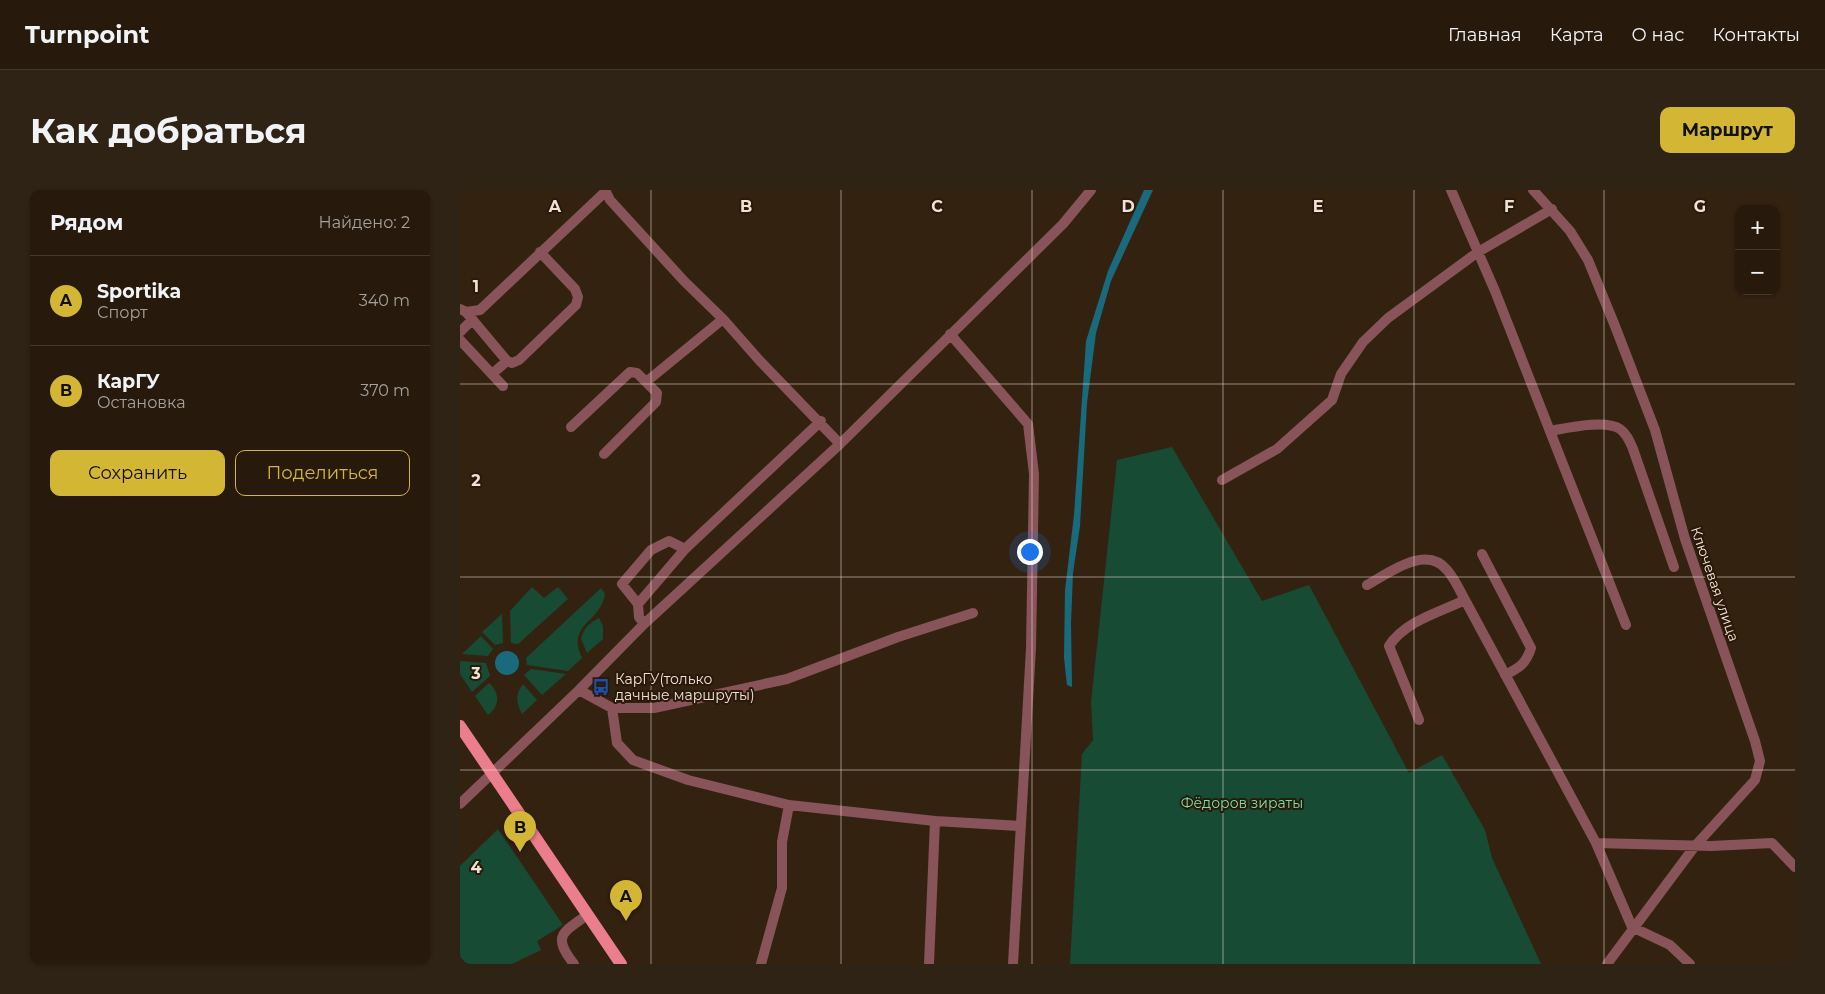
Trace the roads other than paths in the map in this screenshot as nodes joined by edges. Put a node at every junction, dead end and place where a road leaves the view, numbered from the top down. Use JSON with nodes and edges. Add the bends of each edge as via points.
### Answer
{"nodes":[{"id":1,"x":1092,"y":190,"type":"edge"},
{"id":2,"x":1451,"y":190,"type":"edge"},
{"id":3,"x":1533,"y":190,"type":"edge"},
{"id":4,"x":605,"y":191,"type":"edge"},
{"id":5,"x":1552,"y":209,"type":"junction"},
{"id":6,"x":540,"y":252,"type":"junction"},
{"id":7,"x":1478,"y":252,"type":"junction"},
{"id":8,"x":466,"y":314,"type":"edge"},
{"id":9,"x":724,"y":318,"type":"junction"},
{"id":10,"x":460,"y":332,"type":"edge"},
{"id":11,"x":950,"y":334,"type":"junction"},
{"id":12,"x":460,"y":340,"type":"edge"},
{"id":13,"x":507,"y":361,"type":"junction"},
{"id":14,"x":492,"y":374,"type":"junction"},
{"id":15,"x":646,"y":382,"type":"junction"},
{"id":16,"x":503,"y":386,"type":"dead end"},
{"id":17,"x":821,"y":422,"type":"junction"},
{"id":18,"x":571,"y":427,"type":"dead end"},
{"id":19,"x":1550,"y":430,"type":"junction"},
{"id":20,"x":840,"y":444,"type":"junction"},
{"id":21,"x":604,"y":454,"type":"dead end"},
{"id":22,"x":1222,"y":480,"type":"dead end"},
{"id":23,"x":685,"y":550,"type":"junction"},
{"id":24,"x":1482,"y":554,"type":"dead end"},
{"id":25,"x":1674,"y":567,"type":"dead end"},
{"id":26,"x":1367,"y":585,"type":"dead end"},
{"id":27,"x":1466,"y":600,"type":"junction"},
{"id":28,"x":638,"y":604,"type":"junction"},
{"id":29,"x":973,"y":612,"type":"dead end"},
{"id":30,"x":644,"y":624,"type":"junction"},
{"id":31,"x":1626,"y":625,"type":"dead end"},
{"id":32,"x":1505,"y":675,"type":"junction"},
{"id":33,"x":579,"y":690,"type":"junction"},
{"id":34,"x":612,"y":708,"type":"junction"},
{"id":35,"x":1419,"y":720,"type":"dead end"},
{"id":36,"x":460,"y":726,"type":"edge"},
{"id":37,"x":492,"y":773,"type":"junction"},
{"id":38,"x":460,"y":804,"type":"edge"},
{"id":39,"x":789,"y":805,"type":"junction"},
{"id":40,"x":934,"y":821,"type":"junction"},
{"id":41,"x":1020,"y":826,"type":"junction"},
{"id":42,"x":1596,"y":843,"type":"junction"},
{"id":43,"x":1695,"y":846,"type":"junction"},
{"id":44,"x":1795,"y":867,"type":"edge"},
{"id":45,"x":587,"y":915,"type":"junction"},
{"id":46,"x":1632,"y":927,"type":"junction"},
{"id":47,"x":574,"y":964,"type":"edge"},
{"id":48,"x":621,"y":964,"type":"edge"},
{"id":49,"x":761,"y":964,"type":"edge"},
{"id":50,"x":929,"y":964,"type":"edge"},
{"id":51,"x":1013,"y":964,"type":"edge"},
{"id":52,"x":1607,"y":964,"type":"edge"},
{"id":53,"x":1690,"y":964,"type":"edge"}],
"edges":[{"from":1,"to":11,"type":"street","via":[[1063,224]]},
{"from":2,"to":7,"type":"street"},
{"from":3,"to":5,"type":"street","name":"Ключевая улица"},
{"from":4,"to":6,"type":"street"},
{"from":4,"to":9,"type":"street","via":[[656,251]]},
{"from":5,"to":7,"type":"street"},
{"from":5,"to":43,"type":"street","name":"Ключевая улица","via":[[1588,260],[1655,430],[1685,539],[1760,761],[1755,780]]},
{"from":6,"to":8,"type":"street","via":[[480,310]]},
{"from":6,"to":13,"type":"street","via":[[575,289],[576,305],[519,360]]},
{"from":7,"to":19,"type":"street"},
{"from":7,"to":22,"type":"street","via":[[1388,318],[1363,342],[1341,374],[1332,400],[1277,450]]},
{"from":8,"to":10,"type":"street"},
{"from":8,"to":13,"type":"street"},
{"from":9,"to":15,"type":"street"},
{"from":9,"to":17,"type":"street","via":[[760,361]]},
{"from":11,"to":20,"type":"street"},
{"from":11,"to":41,"type":"street","via":[[1028,424],[1034,474],[1032,639]]},
{"from":12,"to":14,"type":"street"},
{"from":13,"to":14,"type":"street"},
{"from":14,"to":16,"type":"street"},
{"from":15,"to":18,"type":"street","via":[[637,373],[630,372]]},
{"from":15,"to":21,"type":"street","via":[[657,394],[656,402]]},
{"from":17,"to":20,"type":"street"},
{"from":17,"to":23,"type":"street"},
{"from":19,"to":25,"type":"street","via":[[1607,425],[1625,434]]},
{"from":19,"to":31,"type":"street"},
{"from":20,"to":30,"type":"street"},
{"from":23,"to":28,"type":"street"},
{"from":23,"to":28,"type":"street","via":[[669,541],[651,550],[622,584]]},
{"from":24,"to":32,"type":"street","via":[[1530,648],[1528,659],[1520,668]]},
{"from":26,"to":27,"type":"street","via":[[1410,561],[1433,560],[1447,569]]},
{"from":27,"to":32,"type":"street"},
{"from":27,"to":35,"type":"street","via":[[1421,620],[1396,635],[1389,646]]},
{"from":28,"to":30,"type":"street","via":[[639,618]]},
{"from":29,"to":34,"type":"street","via":[[787,679],[654,708]]},
{"from":30,"to":33,"type":"street"},
{"from":32,"to":42,"type":"street"},
{"from":33,"to":34,"type":"street"},
{"from":33,"to":37,"type":"street"},
{"from":34,"to":39,"type":"street","via":[[617,743],[633,760],[652,769]]},
{"from":36,"to":37,"type":"main road"},
{"from":37,"to":38,"type":"street"},
{"from":37,"to":45,"type":"main road"},
{"from":39,"to":40,"type":"street"},
{"from":39,"to":49,"type":"street","via":[[782,842],[782,888]]},
{"from":40,"to":41,"type":"street"},
{"from":40,"to":50,"type":"street"},
{"from":41,"to":51,"type":"street"},
{"from":42,"to":43,"type":"street"},
{"from":42,"to":46,"type":"street"},
{"from":43,"to":44,"type":"street","via":[[1772,843]]},
{"from":43,"to":46,"type":"street","name":"Ключевая улица"},
{"from":45,"to":47,"type":"street","via":[[561,938],[562,949]]},
{"from":45,"to":48,"type":"main road"},
{"from":46,"to":52,"type":"street","name":"Ключевая улица"},
{"from":46,"to":53,"type":"street","via":[[1670,945]]}]}
